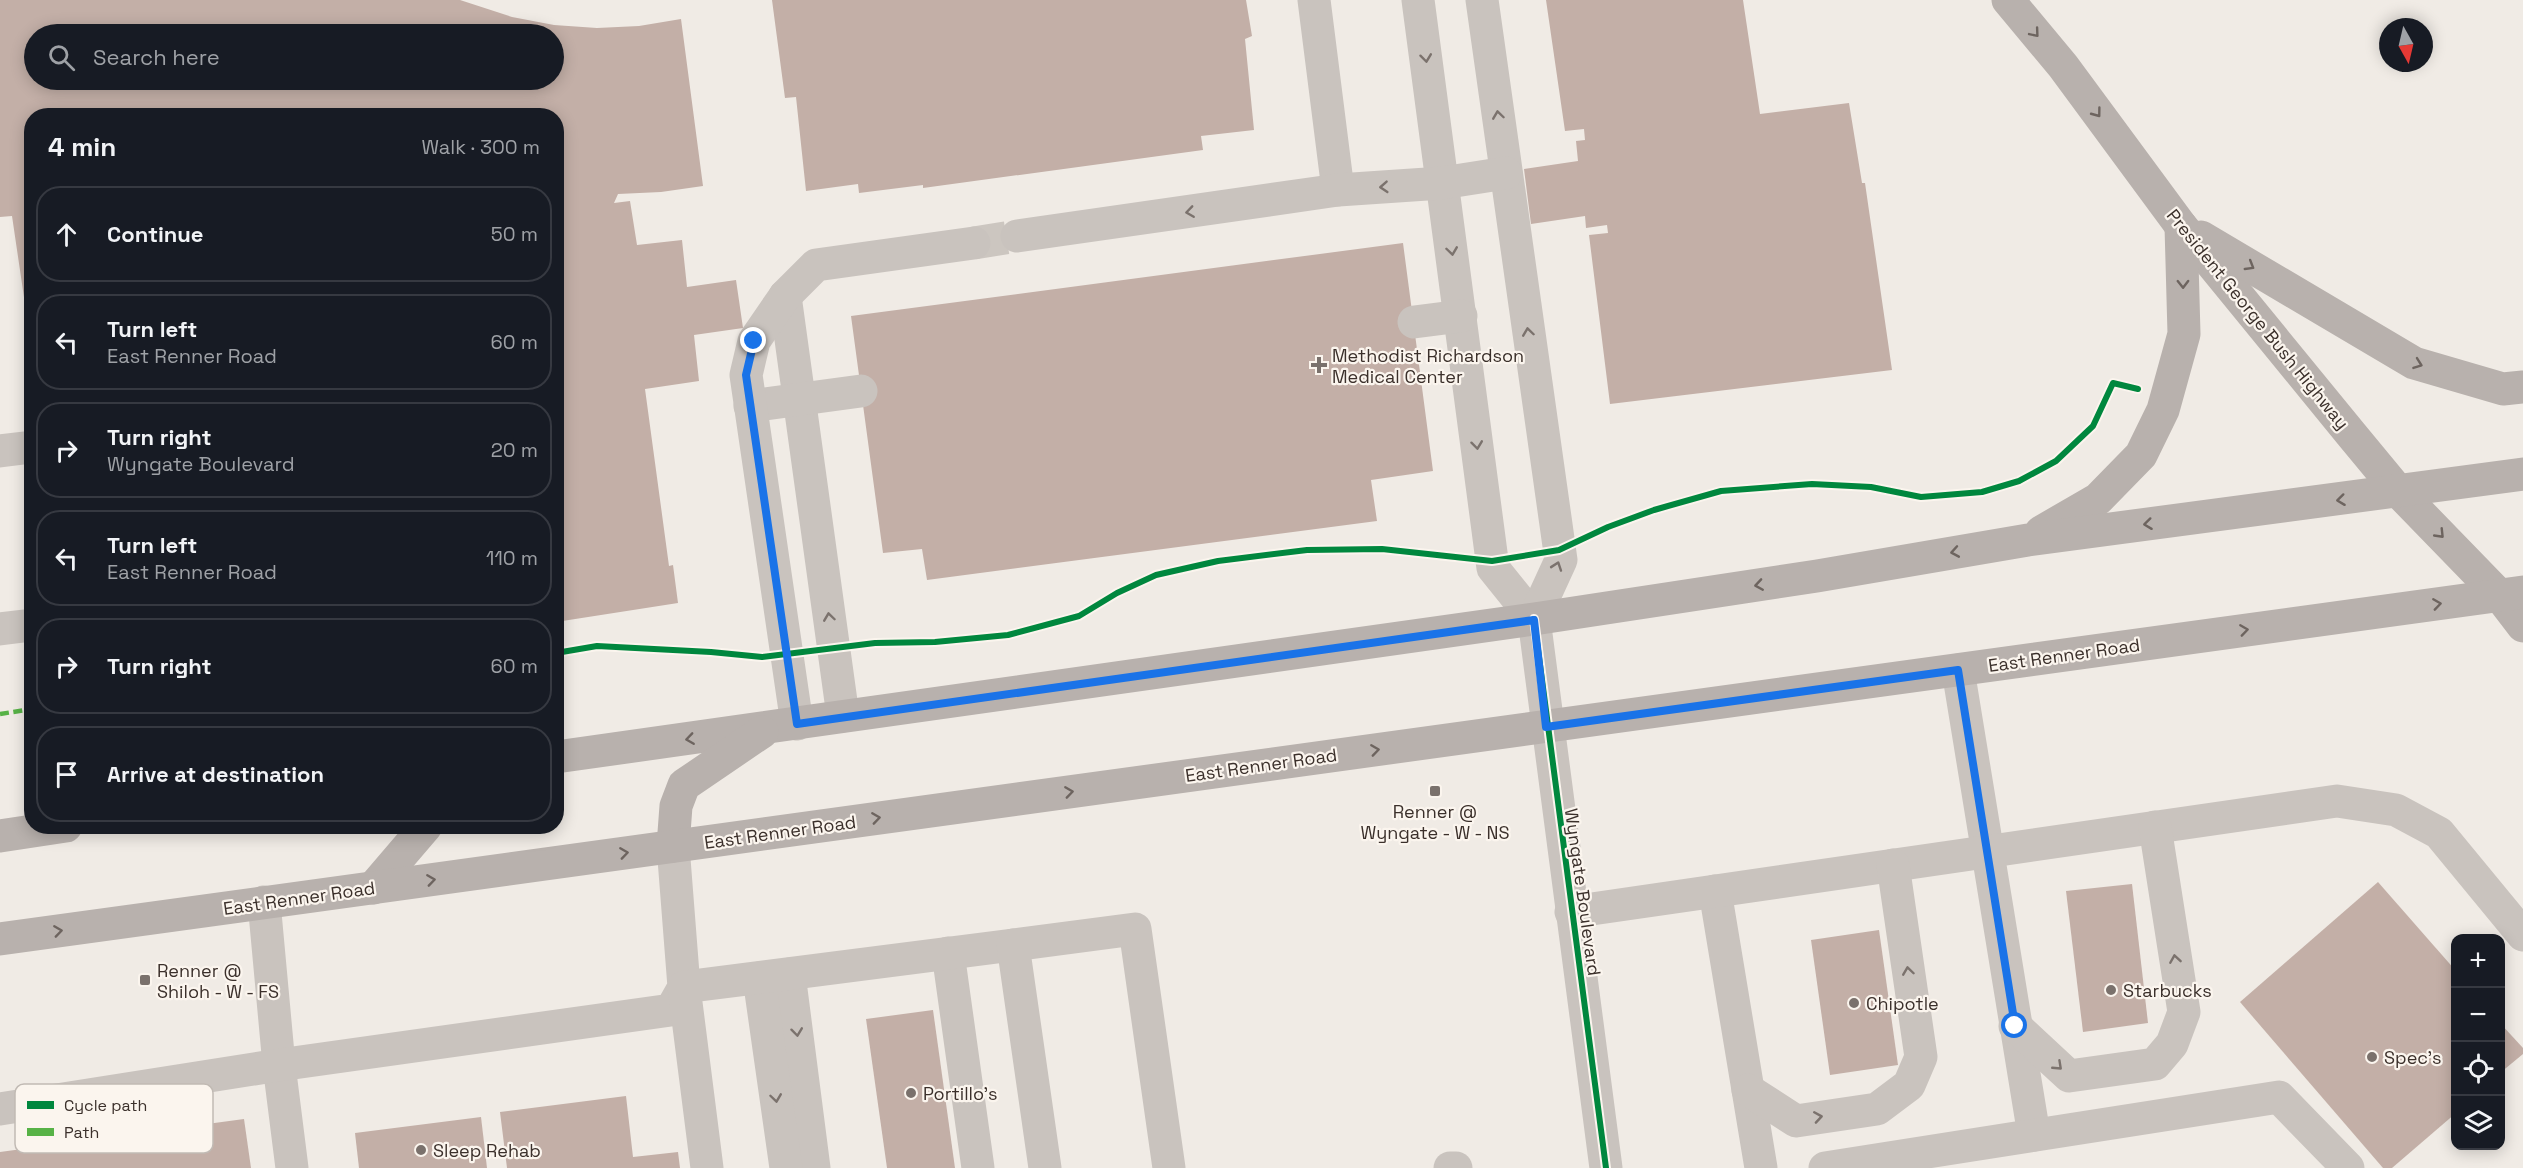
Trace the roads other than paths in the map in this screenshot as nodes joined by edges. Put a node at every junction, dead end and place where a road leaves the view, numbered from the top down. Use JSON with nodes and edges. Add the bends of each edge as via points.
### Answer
{"nodes":[{"id":1,"x":1314,"y":0,"type":"edge"},
{"id":2,"x":1418,"y":0,"type":"edge"},
{"id":3,"x":1482,"y":0,"type":"edge"},
{"id":4,"x":2008,"y":0,"type":"edge"},
{"id":5,"x":1506,"y":173,"type":"junction"},
{"id":6,"x":1442,"y":183,"type":"junction"},
{"id":7,"x":1338,"y":190,"type":"junction"},
{"id":8,"x":2181,"y":226,"type":"junction"},
{"id":9,"x":1017,"y":236,"type":"tunnel mouth"},
{"id":10,"x":974,"y":243,"type":"tunnel mouth"},
{"id":11,"x":785,"y":296,"type":"junction"},
{"id":12,"x":1461,"y":316,"type":"junction"},
{"id":13,"x":1414,"y":322,"type":"dead end"},
{"id":14,"x":2523,"y":387,"type":"edge"},
{"id":15,"x":861,"y":392,"type":"dead end"},
{"id":16,"x":800,"y":399,"type":"junction"},
{"id":17,"x":750,"y":406,"type":"junction"},
{"id":18,"x":24,"y":448,"type":"edge"},
{"id":19,"x":0,"y":451,"type":"edge"},
{"id":20,"x":2523,"y":474,"type":"edge"},
{"id":21,"x":2399,"y":492,"type":"junction"},
{"id":22,"x":2028,"y":540,"type":"junction"},
{"id":23,"x":2511,"y":594,"type":"edge"},
{"id":24,"x":1534,"y":620,"type":"junction"},
{"id":25,"x":24,"y":626,"type":"edge"},
{"id":26,"x":2523,"y":626,"type":"edge"},
{"id":27,"x":0,"y":629,"type":"edge"},
{"id":28,"x":1958,"y":670,"type":"junction"},
{"id":29,"x":843,"y":717,"type":"junction"},
{"id":30,"x":783,"y":726,"type":"junction"},
{"id":31,"x":1546,"y":727,"type":"junction"},
{"id":32,"x":564,"y":757,"type":"edge"},
{"id":33,"x":2155,"y":827,"type":"junction"},
{"id":34,"x":24,"y":832,"type":"edge"},
{"id":35,"x":419,"y":834,"type":"edge"},
{"id":36,"x":0,"y":836,"type":"edge"},
{"id":37,"x":673,"y":846,"type":"junction"},
{"id":38,"x":1986,"y":852,"type":"junction"},
{"id":39,"x":1893,"y":865,"type":"junction"},
{"id":40,"x":373,"y":888,"type":"junction"},
{"id":41,"x":1715,"y":891,"type":"junction"},
{"id":42,"x":264,"y":902,"type":"junction"},
{"id":43,"x":1571,"y":912,"type":"junction"},
{"id":44,"x":2523,"y":935,"type":"edge"},
{"id":45,"x":0,"y":939,"type":"edge"},
{"id":46,"x":1013,"y":945,"type":"junction"},
{"id":47,"x":940,"y":954,"type":"junction"},
{"id":48,"x":774,"y":976,"type":"junction"},
{"id":49,"x":684,"y":987,"type":"junction"},
{"id":50,"x":2015,"y":1026,"type":"junction"},
{"id":51,"x":279,"y":1065,"type":"junction"},
{"id":52,"x":159,"y":1084,"type":"edge"},
{"id":53,"x":1748,"y":1090,"type":"junction"},
{"id":54,"x":15,"y":1107,"type":"edge"},
{"id":55,"x":0,"y":1109,"type":"edge"},
{"id":56,"x":2034,"y":1135,"type":"junction"},
{"id":57,"x":292,"y":1168,"type":"edge"},
{"id":58,"x":707,"y":1168,"type":"edge"},
{"id":59,"x":786,"y":1168,"type":"edge"},
{"id":60,"x":814,"y":1168,"type":"edge"},
{"id":61,"x":962,"y":1168,"type":"edge"},
{"id":62,"x":978,"y":1168,"type":"edge"},
{"id":63,"x":1045,"y":1168,"type":"edge"},
{"id":64,"x":1169,"y":1168,"type":"edge"},
{"id":65,"x":1450,"y":1168,"type":"edge"},
{"id":66,"x":1456,"y":1168,"type":"edge"},
{"id":67,"x":1606,"y":1168,"type":"edge"},
{"id":68,"x":1761,"y":1168,"type":"edge"},
{"id":69,"x":1825,"y":1168,"type":"edge"},
{"id":70,"x":2348,"y":1168,"type":"edge"}],
"edges":[{"from":1,"to":7,"type":"street"},
{"from":2,"to":6,"type":"street","one_way":true},
{"from":5,"to":3,"type":"street","one_way":true},
{"from":4,"to":8,"type":"main road","name":"President George Bush Highway","one_way":true},
{"from":5,"to":6,"type":"street"},
{"from":24,"to":5,"type":"street","one_way":true,"via":[[1561,560]]},
{"from":6,"to":7,"type":"street","one_way":true},
{"from":6,"to":12,"type":"street","one_way":true},
{"from":7,"to":9,"type":"street","one_way":true},
{"from":8,"to":14,"type":"main road","one_way":true,"via":[[2414,363],[2503,389]]},
{"from":8,"to":21,"type":"main road","name":"President George Bush Highway"},
{"from":8,"to":22,"type":"main road","one_way":true,"via":[[2184,334],[2159,419],[2141,454],[2098,499]]},
{"from":10,"to":11,"type":"street","via":[[816,265]]},
{"from":11,"to":16,"type":"street"},
{"from":11,"to":17,"type":"street","via":[[754,341],[746,375]]},
{"from":12,"to":13,"type":"street"},
{"from":12,"to":24,"type":"street","one_way":true,"via":[[1493,568]]},
{"from":15,"to":16,"type":"street"},
{"from":16,"to":17,"type":"street"},
{"from":29,"to":16,"type":"street","one_way":true},
{"from":17,"to":30,"type":"street"},
{"from":18,"to":19,"type":"street"},
{"from":20,"to":21,"type":"main road"},
{"from":21,"to":22,"type":"main road","one_way":true},
{"from":21,"to":23,"type":"main road","name":"President George Bush Highway","one_way":true},
{"from":22,"to":24,"type":"main road","one_way":true},
{"from":23,"to":26,"type":"main road","name":"President George Bush Highway"},
{"from":28,"to":23,"type":"main road","name":"East Renner Road","one_way":true},
{"from":24,"to":29,"type":"main road"},
{"from":24,"to":31,"type":"street","name":"Wyngate Boulevard"},
{"from":25,"to":27,"type":"street"},
{"from":28,"to":31,"type":"main road","name":"East Renner Road"},
{"from":28,"to":38,"type":"street"},
{"from":29,"to":30,"type":"main road"},
{"from":30,"to":32,"type":"main road","one_way":true},
{"from":30,"to":37,"type":"main road","via":[[684,784],[676,806]]},
{"from":37,"to":31,"type":"main road","name":"East Renner Road","one_way":true},
{"from":31,"to":43,"type":"street","name":"Wyngate Boulevard"},
{"from":33,"to":38,"type":"street"},
{"from":33,"to":44,"type":"street","via":[[2337,801],[2396,810],[2439,833]]},
{"from":50,"to":33,"type":"street","one_way":true,"via":[[2069,1076],[2155,1064],[2172,1044],[2184,1012]]},
{"from":34,"to":36,"type":"main road"},
{"from":35,"to":40,"type":"main road"},
{"from":40,"to":37,"type":"main road","name":"East Renner Road","one_way":true},
{"from":37,"to":49,"type":"street"},
{"from":38,"to":39,"type":"street"},
{"from":38,"to":50,"type":"street"},
{"from":39,"to":41,"type":"street"},
{"from":53,"to":39,"type":"street","one_way":true,"via":[[1796,1121],[1876,1109],[1909,1085],[1921,1057]]},
{"from":40,"to":42,"type":"main road","name":"East Renner Road"},
{"from":41,"to":43,"type":"street"},
{"from":41,"to":53,"type":"street"},
{"from":45,"to":42,"type":"main road","name":"East Renner Road","one_way":true},
{"from":42,"to":51,"type":"street"},
{"from":43,"to":67,"type":"street","name":"Wyngate Boulevard"},
{"from":46,"to":47,"type":"street"},
{"from":46,"to":63,"type":"street"},
{"from":46,"to":64,"type":"street","via":[[1135,929]]},
{"from":47,"to":48,"type":"street"},
{"from":47,"to":61,"type":"street"},
{"from":47,"to":62,"type":"street"},
{"from":48,"to":49,"type":"street"},
{"from":48,"to":59,"type":"street","one_way":true},
{"from":48,"to":60,"type":"street","one_way":true},
{"from":49,"to":51,"type":"street","via":[[671,1010]]},
{"from":49,"to":58,"type":"street"},
{"from":50,"to":56,"type":"street"},
{"from":51,"to":52,"type":"street"},
{"from":51,"to":57,"type":"street"},
{"from":53,"to":68,"type":"street"},
{"from":54,"to":55,"type":"street"},
{"from":56,"to":69,"type":"street"},
{"from":56,"to":70,"type":"street","via":[[2279,1097]]},
{"from":65,"to":66,"type":"street"}]}
